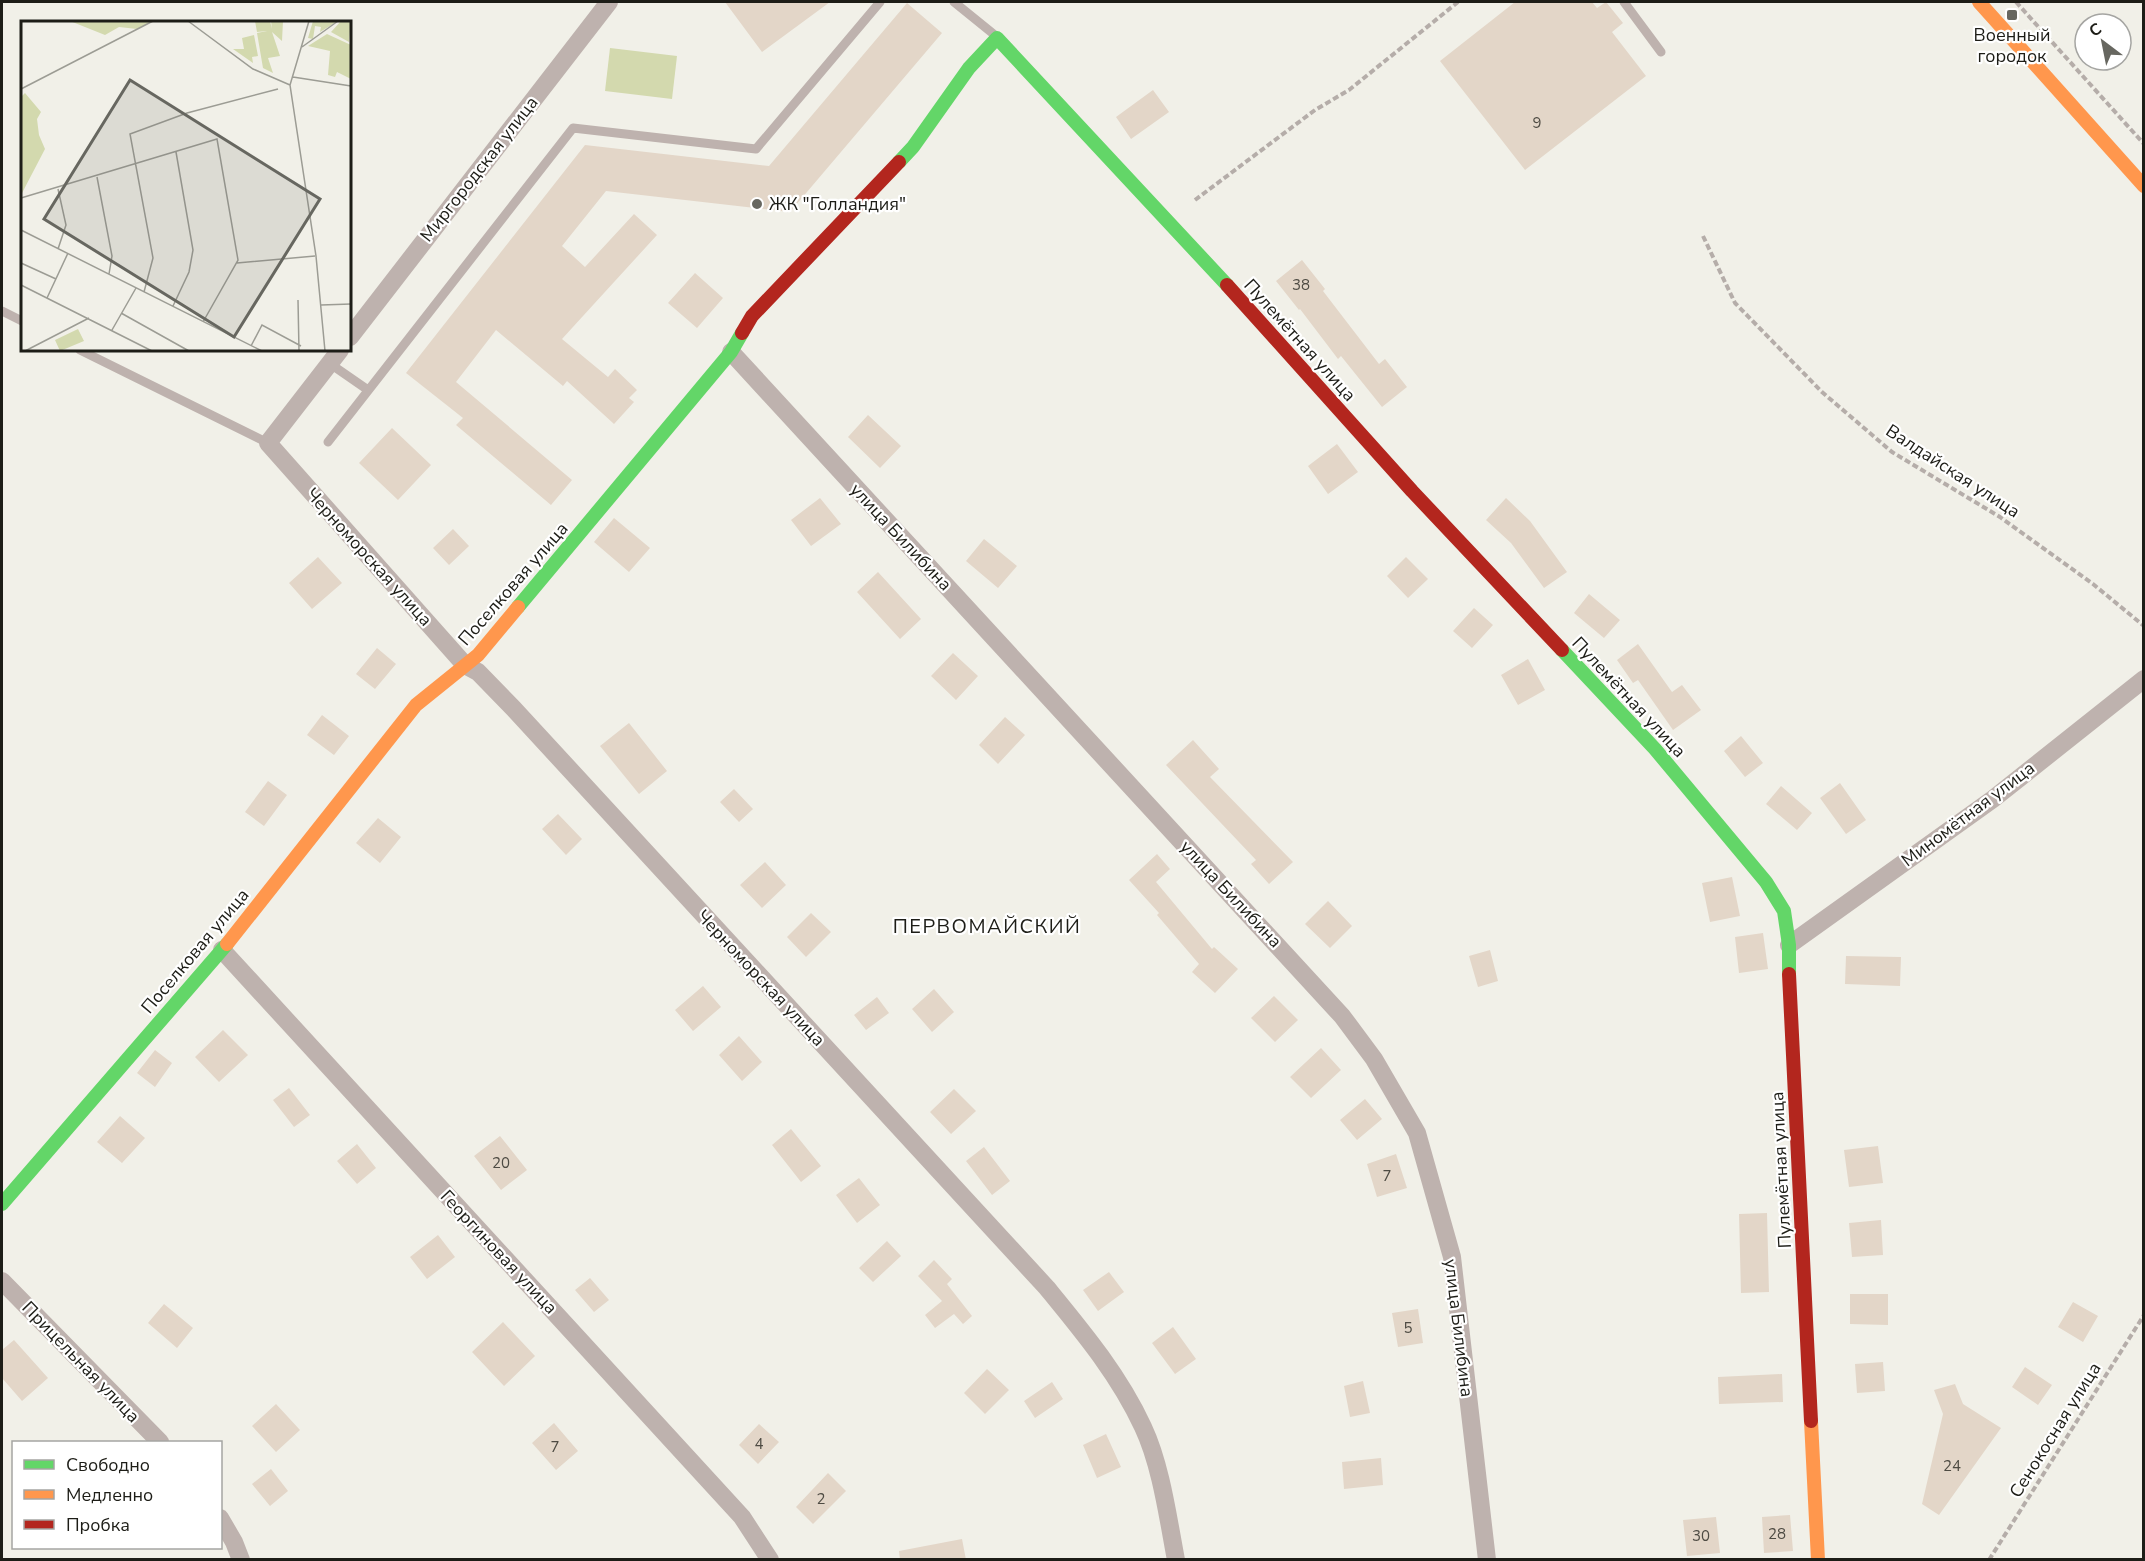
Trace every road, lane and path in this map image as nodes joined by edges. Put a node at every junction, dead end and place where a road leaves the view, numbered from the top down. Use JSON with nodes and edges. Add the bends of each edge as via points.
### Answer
{"nodes":[{"id":1,"x":609,"y":2,"type":"edge"},
{"id":2,"x":880,"y":2,"type":"edge"},
{"id":3,"x":954,"y":2,"type":"edge"},
{"id":4,"x":1458,"y":2,"type":"edge"},
{"id":5,"x":1624,"y":2,"type":"edge"},
{"id":6,"x":1979,"y":2,"type":"edge"},
{"id":7,"x":2016,"y":2,"type":"edge"},
{"id":8,"x":998,"y":38,"type":"junction"},
{"id":9,"x":1661,"y":52,"type":"dead end"},
{"id":10,"x":2144,"y":144,"type":"edge"},
{"id":11,"x":2144,"y":186,"type":"edge"},
{"id":12,"x":1195,"y":200,"type":"dead end"},
{"id":13,"x":1703,"y":236,"type":"dead end"},
{"id":14,"x":2,"y":311,"type":"edge"},
{"id":15,"x":21,"y":320,"type":"edge"},
{"id":16,"x":351,"y":336,"type":"edge"},
{"id":17,"x":82,"y":351,"type":"edge"},
{"id":18,"x":731,"y":352,"type":"junction"},
{"id":19,"x":335,"y":356,"type":"edge"},
{"id":20,"x":368,"y":390,"type":"junction"},
{"id":21,"x":328,"y":442,"type":"dead end"},
{"id":22,"x":268,"y":443,"type":"junction"},
{"id":23,"x":2144,"y":626,"type":"edge"},
{"id":24,"x":465,"y":665,"type":"junction"},
{"id":25,"x":2144,"y":678,"type":"edge"},
{"id":26,"x":1789,"y":945,"type":"junction"},
{"id":27,"x":222,"y":950,"type":"junction"},
{"id":28,"x":2,"y":1204,"type":"edge"},
{"id":29,"x":2,"y":1281,"type":"edge"},
{"id":30,"x":2144,"y":1316,"type":"edge"},
{"id":31,"x":157,"y":1441,"type":"edge"},
{"id":32,"x":222,"y":1521,"type":"edge"},
{"id":33,"x":241,"y":1560,"type":"edge"},
{"id":34,"x":770,"y":1560,"type":"edge"},
{"id":35,"x":1176,"y":1560,"type":"edge"},
{"id":36,"x":1487,"y":1560,"type":"edge"},
{"id":37,"x":1818,"y":1560,"type":"edge"},
{"id":38,"x":1989,"y":1560,"type":"edge"}],
"edges":[{"from":1,"to":16,"type":"street","name":"Миргородская улица"},
{"from":2,"to":20,"type":"lane","via":[[756,149],[573,128]]},
{"from":3,"to":8,"type":"lane"},
{"from":4,"to":12,"type":"path","via":[[1349,90],[1315,110]]},
{"from":5,"to":9,"type":"lane"},
{"from":6,"to":11,"type":"street"},
{"from":7,"to":10,"type":"path"},
{"from":8,"to":18,"type":"street","name":"Поселковая улица","via":[[969,68],[913,147],[752,316]]},
{"from":8,"to":26,"type":"street","name":"Пулемётная улица","via":[[1655,749],[1766,882],[1784,911]]},
{"from":13,"to":23,"type":"path","name":"Валдайская улица","via":[[1735,303],[1822,392],[1892,452],[2000,517]]},
{"from":14,"to":15,"type":"lane"},
{"from":17,"to":22,"type":"lane"},
{"from":18,"to":24,"type":"street","name":"Поселковая улица","via":[[478,655]]},
{"from":18,"to":36,"type":"street","name":"улица Билибина","via":[[1342,1016],[1374,1059],[1417,1133],[1452,1257]]},
{"from":19,"to":20,"type":"lane"},
{"from":19,"to":22,"type":"street"},
{"from":20,"to":21,"type":"lane"},
{"from":22,"to":24,"type":"street","name":"Черноморская улица"},
{"from":24,"to":27,"type":"street","name":"Поселковая улица","via":[[416,705]]},
{"from":24,"to":35,"type":"street","name":"Черноморская улица","via":[[478,672],[514,709],[1047,1288],[1084,1333],[1119,1380],[1144,1428],[1163,1490]]},
{"from":25,"to":26,"type":"street","name":"Миномётная улица","via":[[1993,798]]},
{"from":26,"to":37,"type":"street","name":"Пулемётная улица"},
{"from":27,"to":28,"type":"street","name":"Поселковая улица"},
{"from":27,"to":34,"type":"street","name":"Георгиновая улица","via":[[742,1517]]},
{"from":29,"to":31,"type":"street","name":"Прицельная улица"},
{"from":30,"to":38,"type":"path","name":"Сенокосная улица"},
{"from":32,"to":33,"type":"street"}]}
